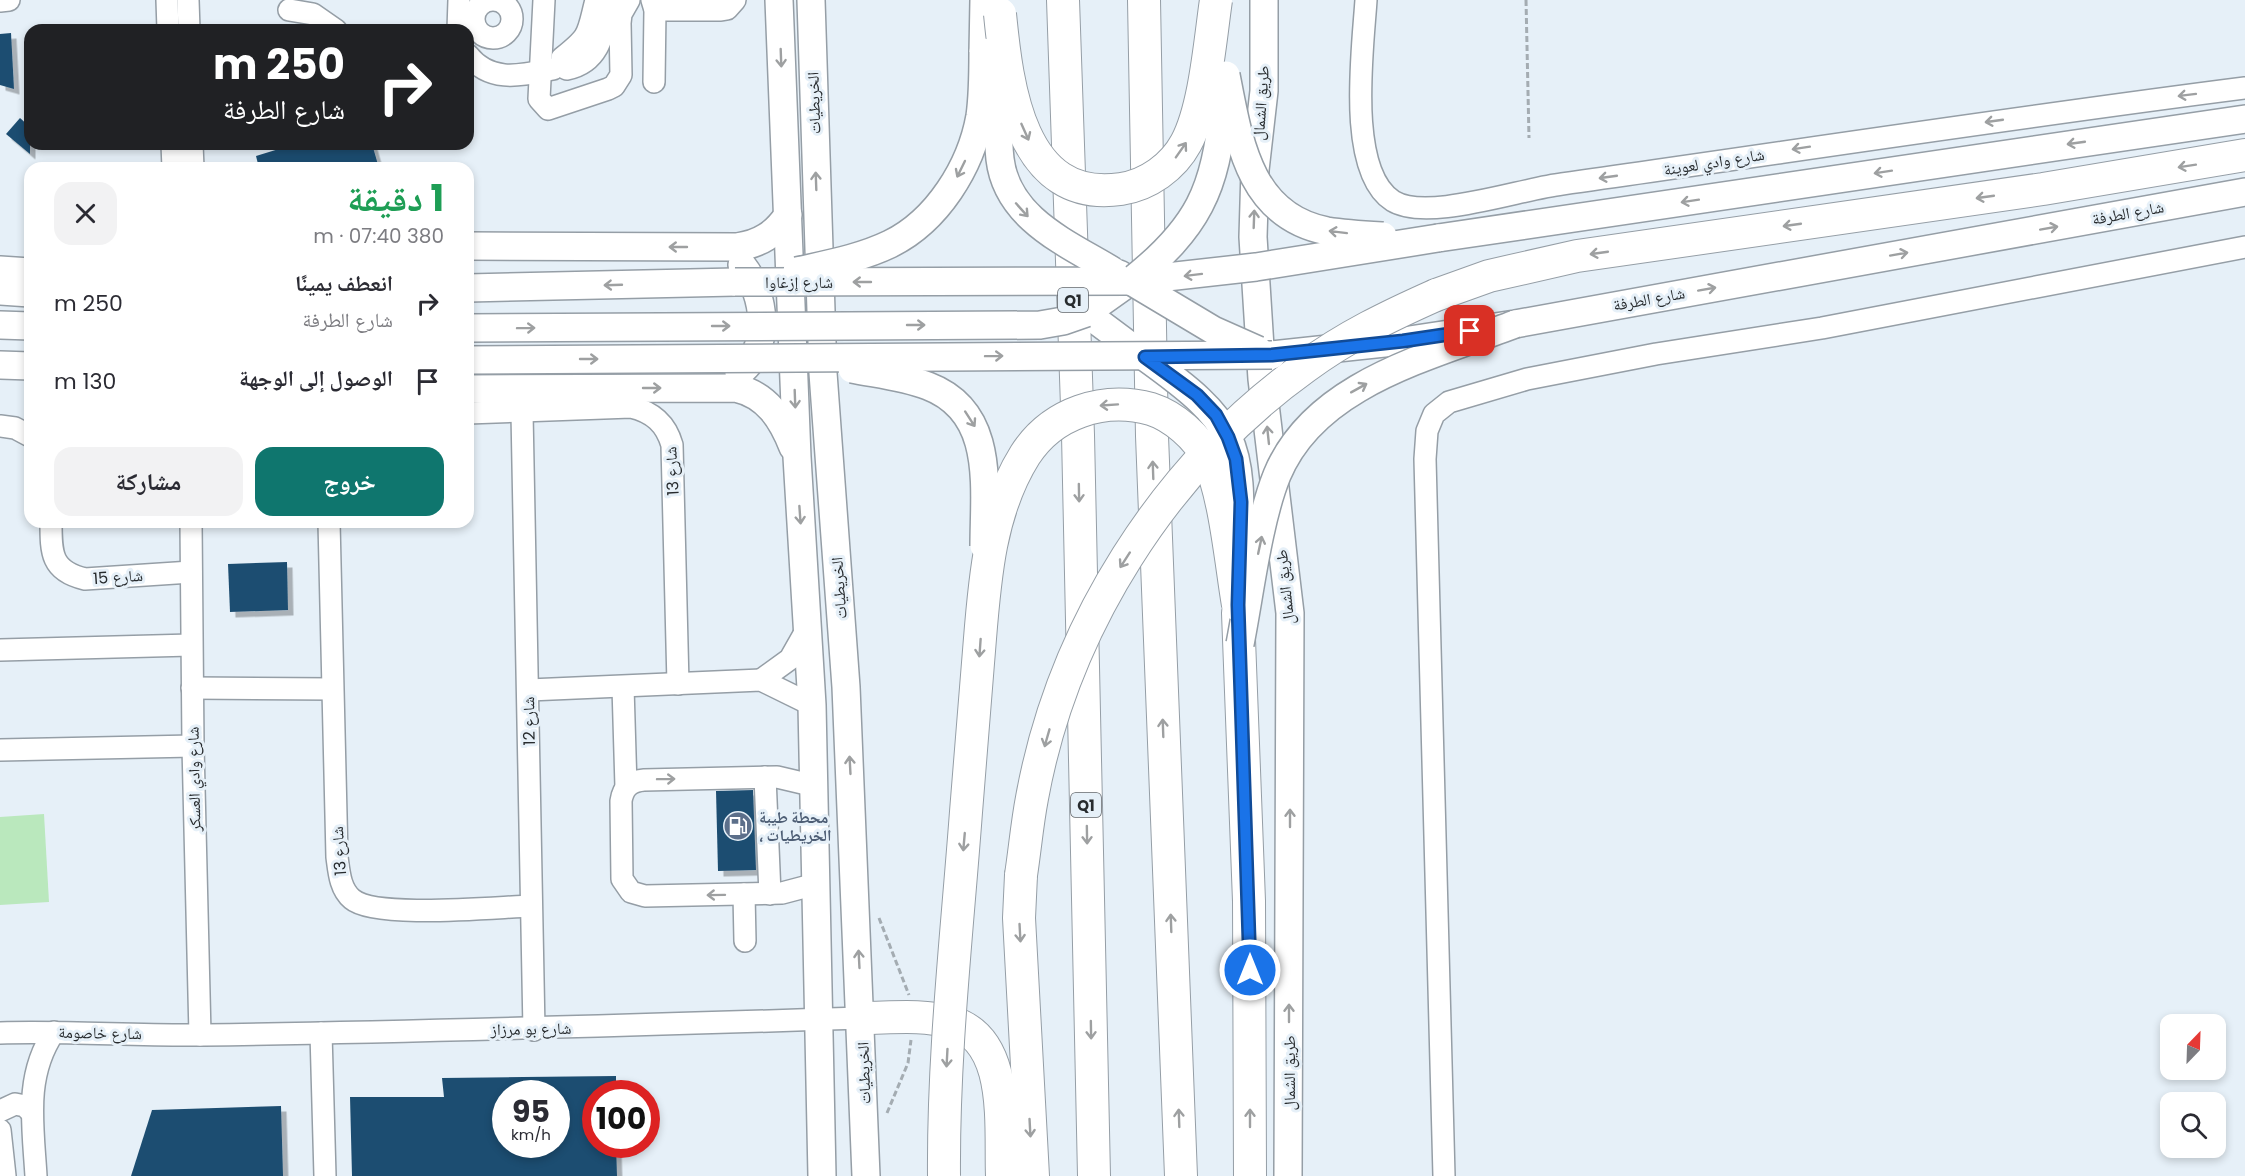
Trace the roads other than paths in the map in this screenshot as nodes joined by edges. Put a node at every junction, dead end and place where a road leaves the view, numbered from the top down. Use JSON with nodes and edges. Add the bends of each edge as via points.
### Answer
{"nodes":[{"id":1,"x":9,"y":0,"type":"edge"},
{"id":2,"x":167,"y":0,"type":"edge"},
{"id":3,"x":188,"y":0,"type":"edge"},
{"id":4,"x":459,"y":0,"type":"edge"},
{"id":5,"x":544,"y":0,"type":"edge"},
{"id":6,"x":596,"y":0,"type":"edge"},
{"id":7,"x":611,"y":0,"type":"edge"},
{"id":8,"x":629,"y":0,"type":"edge"},
{"id":9,"x":735,"y":0,"type":"edge"},
{"id":10,"x":779,"y":0,"type":"edge"},
{"id":11,"x":811,"y":0,"type":"edge"},
{"id":12,"x":1063,"y":0,"type":"edge"},
{"id":13,"x":1144,"y":0,"type":"edge"},
{"id":14,"x":1218,"y":0,"type":"edge"},
{"id":15,"x":1264,"y":0,"type":"edge"},
{"id":16,"x":1366,"y":0,"type":"edge"},
{"id":17,"x":0,"y":1,"type":"edge"},
{"id":18,"x":482,"y":2,"type":"edge"},
{"id":19,"x":505,"y":3,"type":"edge"},
{"id":20,"x":664,"y":5,"type":"edge"},
{"id":21,"x":995,"y":5,"type":"edge"},
{"id":22,"x":289,"y":10,"type":"dead end"},
{"id":23,"x":168,"y":24,"type":"edge"},
{"id":24,"x":189,"y":24,"type":"edge"},
{"id":25,"x":329,"y":24,"type":"edge"},
{"id":26,"x":458,"y":24,"type":"edge"},
{"id":27,"x":474,"y":61,"type":"edge"},
{"id":28,"x":563,"y":67,"type":"junction"},
{"id":29,"x":542,"y":71,"type":"junction"},
{"id":30,"x":1226,"y":75,"type":"junction"},
{"id":31,"x":654,"y":82,"type":"dead end"},
{"id":32,"x":2245,"y":87,"type":"edge"},
{"id":33,"x":2245,"y":119,"type":"edge"},
{"id":34,"x":2245,"y":155,"type":"edge"},
{"id":35,"x":2245,"y":192,"type":"edge"},
{"id":36,"x":788,"y":215,"type":"junction"},
{"id":37,"x":1438,"y":238,"type":"junction"},
{"id":38,"x":474,"y":246,"type":"edge"},
{"id":39,"x":716,"y":247,"type":"junction"},
{"id":40,"x":2245,"y":247,"type":"edge"},
{"id":41,"x":0,"y":270,"type":"edge"},
{"id":42,"x":24,"y":272,"type":"edge"},
{"id":43,"x":983,"y":281,"type":"junction"},
{"id":44,"x":1131,"y":281,"type":"junction"},
{"id":45,"x":735,"y":282,"type":"junction"},
{"id":46,"x":474,"y":288,"type":"edge"},
{"id":47,"x":0,"y":291,"type":"edge"},
{"id":48,"x":24,"y":293,"type":"edge"},
{"id":49,"x":1086,"y":313,"type":"junction"},
{"id":50,"x":1515,"y":324,"type":"junction"},
{"id":51,"x":0,"y":325,"type":"edge"},
{"id":52,"x":24,"y":326,"type":"edge"},
{"id":53,"x":474,"y":328,"type":"edge"},
{"id":54,"x":1272,"y":355,"type":"junction"},
{"id":55,"x":1145,"y":357,"type":"junction"},
{"id":56,"x":801,"y":358,"type":"junction"},
{"id":57,"x":474,"y":360,"type":"edge"},
{"id":58,"x":0,"y":365,"type":"edge"},
{"id":59,"x":24,"y":366,"type":"edge"},
{"id":60,"x":715,"y":388,"type":"junction"},
{"id":61,"x":474,"y":389,"type":"edge"},
{"id":62,"x":474,"y":413,"type":"edge"},
{"id":63,"x":522,"y":413,"type":"junction"},
{"id":64,"x":0,"y":426,"type":"edge"},
{"id":65,"x":24,"y":433,"type":"edge"},
{"id":66,"x":797,"y":457,"type":"junction"},
{"id":67,"x":52,"y":528,"type":"edge"},
{"id":68,"x":191,"y":528,"type":"edge"},
{"id":69,"x":329,"y":528,"type":"edge"},
{"id":70,"x":191,"y":572,"type":"junction"},
{"id":71,"x":983,"y":590,"type":"junction"},
{"id":72,"x":1238,"y":605,"type":"junction"},
{"id":73,"x":807,"y":629,"type":"junction"},
{"id":74,"x":1240,"y":644,"type":"junction"},
{"id":75,"x":191,"y":645,"type":"junction"},
{"id":76,"x":0,"y":650,"type":"edge"},
{"id":77,"x":761,"y":680,"type":"junction"},
{"id":78,"x":678,"y":684,"type":"junction"},
{"id":79,"x":623,"y":687,"type":"junction"},
{"id":80,"x":192,"y":688,"type":"junction"},
{"id":81,"x":332,"y":689,"type":"junction"},
{"id":82,"x":529,"y":690,"type":"junction"},
{"id":83,"x":812,"y":705,"type":"junction"},
{"id":84,"x":193,"y":746,"type":"junction"},
{"id":85,"x":0,"y":750,"type":"edge"},
{"id":86,"x":765,"y":777,"type":"junction"},
{"id":87,"x":811,"y":785,"type":"junction"},
{"id":88,"x":626,"y":787,"type":"junction"},
{"id":89,"x":816,"y":885,"type":"junction"},
{"id":90,"x":744,"y":894,"type":"junction"},
{"id":91,"x":770,"y":894,"type":"junction"},
{"id":92,"x":531,"y":906,"type":"junction"},
{"id":93,"x":745,"y":940,"type":"dead end"},
{"id":94,"x":862,"y":1018,"type":"junction"},
{"id":95,"x":818,"y":1019,"type":"junction"},
{"id":96,"x":534,"y":1030,"type":"junction"},
{"id":97,"x":54,"y":1032,"type":"junction"},
{"id":98,"x":0,"y":1033,"type":"edge"},
{"id":99,"x":321,"y":1033,"type":"junction"},
{"id":100,"x":200,"y":1035,"type":"junction"},
{"id":101,"x":0,"y":1111,"type":"edge"},
{"id":102,"x":32,"y":1113,"type":"junction"},
{"id":103,"x":0,"y":1130,"type":"edge"},
{"id":104,"x":6,"y":1176,"type":"edge"},
{"id":105,"x":36,"y":1176,"type":"edge"},
{"id":106,"x":325,"y":1176,"type":"edge"},
{"id":107,"x":822,"y":1176,"type":"edge"},
{"id":108,"x":866,"y":1176,"type":"edge"},
{"id":109,"x":944,"y":1176,"type":"edge"},
{"id":110,"x":1002,"y":1176,"type":"edge"},
{"id":111,"x":1033,"y":1176,"type":"edge"},
{"id":112,"x":1094,"y":1176,"type":"edge"},
{"id":113,"x":1181,"y":1176,"type":"edge"},
{"id":114,"x":1250,"y":1176,"type":"edge"},
{"id":115,"x":1288,"y":1176,"type":"edge"},
{"id":116,"x":1444,"y":1176,"type":"edge"}],
"edges":[{"from":1,"to":17,"type":"street"},
{"from":2,"to":23,"type":"street"},
{"from":3,"to":24,"type":"street"},
{"from":4,"to":26,"type":"street"},
{"from":5,"to":29,"type":"street"},
{"from":6,"to":28,"type":"street","via":[[586,37],[562,58]]},
{"from":7,"to":28,"type":"street","via":[[595,53],[578,65]]},
{"from":8,"to":29,"type":"street","via":[[621,14],[621,75],[614,86],[548,109],[539,99]]},
{"from":9,"to":20,"type":"street","via":[[727,9]]},
{"from":10,"to":36,"type":"main road","name":"الخريطيات","one_way":true},
{"from":94,"to":11,"type":"main road","name":"الخريطيات","one_way":true,"via":[[846,687],[823,373]]},
{"from":12,"to":112,"type":"highway","number":"Q1","one_way":true,"via":[[1078,435]]},
{"from":113,"to":13,"type":"highway","one_way":true,"via":[[1152,436]]},
{"from":21,"to":14,"type":"highway","one_way":true,"bridge":true,"via":[[1012,99],[1030,144],[1062,177],[1087,188],[1108,190],[1131,187],[1154,177],[1185,146],[1198,108]]},
{"from":14,"to":30,"type":"highway"},
{"from":115,"to":15,"type":"main road","name":"طريق الشمال","one_way":true,"via":[[1290,613],[1262,379],[1253,237],[1263,91]]},
{"from":32,"to":16,"type":"street","name":"شارع وادي لعوينة","one_way":true,"via":[[1827,144],[1413,209],[1382,192],[1370,170],[1363,140],[1362,42]]},
{"from":18,"to":19,"type":"street"},
{"from":18,"to":19,"type":"street","via":[[474,21],[480,33],[491,38],[504,35],[512,24]]},
{"from":20,"to":31,"type":"street"},
{"from":21,"to":44,"type":"main road","one_way":true,"bridge":true,"via":[[999,141],[1007,186],[1034,221]]},
{"from":21,"to":45,"type":"main road","one_way":true,"bridge":true,"via":[[979,119],[961,170],[935,208],[913,229],[887,245],[843,260]]},
{"from":22,"to":25,"type":"street","via":[[320,17]]},
{"from":27,"to":29,"type":"street","via":[[482,69],[505,76]]},
{"from":28,"to":29,"type":"street"},
{"from":37,"to":30,"type":"main road","one_way":true,"bridge":true,"via":[[1327,231],[1279,208],[1258,185],[1246,160]]},
{"from":30,"to":44,"type":"main road","bridge":true,"via":[[1218,159],[1205,197],[1164,254]]},
{"from":33,"to":37,"type":"main road","one_way":true},
{"from":34,"to":111,"type":"highway","one_way":true,"bridge":true,"via":[[2043,189],[1539,263],[1489,276],[1393,314],[1305,366],[1252,408],[1180,483],[1124,561],[1081,644],[1047,734],[1032,798],[1019,918]]},
{"from":50,"to":35,"type":"main road","name":"شارع الطرفة","one_way":true},
{"from":36,"to":39,"type":"main road","via":[[761,241]]},
{"from":36,"to":66,"type":"main road","name":"الخريطيات","one_way":true},
{"from":37,"to":44,"type":"main road","one_way":true,"bridge":true,"via":[[1256,267]]},
{"from":39,"to":38,"type":"main road","one_way":true},
{"from":39,"to":60,"type":"main road","via":[[738,260],[747,271],[759,297],[761,320],[753,359]]},
{"from":40,"to":116,"type":"street","via":[[1822,328],[1527,379],[1449,402],[1434,414],[1427,431],[1425,459]]},
{"from":41,"to":42,"type":"main road"},
{"from":43,"to":44,"type":"main road","name":"شارع إزغاوا","bridge":true},
{"from":43,"to":45,"type":"main road","name":"شارع إزغاوا","one_way":true,"bridge":true},
{"from":43,"to":49,"type":"main road","bridge":true,"via":[[1040,289]]},
{"from":44,"to":49,"type":"main road"},
{"from":44,"to":54,"type":"main road","bridge":true,"via":[[1222,335]]},
{"from":45,"to":46,"type":"main road","name":"شارع إزغاوا","one_way":true},
{"from":47,"to":48,"type":"main road"},
{"from":53,"to":49,"type":"main road","one_way":true,"bridge":true,"via":[[1040,325]]},
{"from":49,"to":55,"type":"main road"},
{"from":50,"to":54,"type":"main road","name":"شارع الطرفة","bridge":true},
{"from":74,"to":50,"type":"main road","one_way":true,"bridge":true,"via":[[1273,487],[1303,430],[1335,402],[1370,382]]},
{"from":51,"to":52,"type":"main road"},
{"from":54,"to":55,"type":"main road","name":"شارع الطرفة","bridge":true},
{"from":56,"to":55,"type":"main road","name":"شارع الطرفة","one_way":true,"bridge":true},
{"from":55,"to":72,"type":"main road","bridge":true,"via":[[1207,405],[1223,425],[1233,448],[1241,502]]},
{"from":57,"to":56,"type":"main road","one_way":true,"bridge":true},
{"from":56,"to":71,"type":"main road","one_way":true,"bridge":true,"via":[[926,385],[952,399],[965,412],[979,436],[984,466]]},
{"from":58,"to":59,"type":"main road"},
{"from":61,"to":60,"type":"main road","one_way":true},
{"from":60,"to":66,"type":"main road","via":[[736,388],[761,397],[779,420]]},
{"from":62,"to":63,"type":"street","name":"شارع 13"},
{"from":63,"to":78,"type":"street","name":"شارع 13","via":[[631,407],[648,412],[666,429],[672,445]]},
{"from":63,"to":82,"type":"street","name":"شارع 12"},
{"from":64,"to":65,"type":"street"},
{"from":66,"to":73,"type":"main road","name":"الخريطيات","one_way":true},
{"from":67,"to":70,"type":"street","name":"شارع 15","via":[[54,558],[64,572],[74,577]]},
{"from":68,"to":70,"type":"street","name":"شارع وادي العسكر"},
{"from":69,"to":81,"type":"street","name":"شارع 13"},
{"from":70,"to":75,"type":"street","name":"شارع وادي العسكر"},
{"from":72,"to":71,"type":"highway","one_way":true,"bridge":true,"via":[[1208,458],[1195,440],[1162,414],[1119,404],[1096,406],[1068,416],[1048,429],[1027,452],[1002,507]]},
{"from":71,"to":109,"type":"highway","one_way":true,"bridge":true,"via":[[949,1025]]},
{"from":72,"to":74,"type":"highway","bridge":true},
{"from":73,"to":77,"type":"street","via":[[790,659]]},
{"from":73,"to":83,"type":"main road","name":"الخريطيات"},
{"from":114,"to":74,"type":"highway","one_way":true,"via":[[1249,902]]},
{"from":75,"to":76,"type":"street"},
{"from":75,"to":80,"type":"street","name":"شارع وادي العسكر"},
{"from":77,"to":78,"type":"street"},
{"from":77,"to":83,"type":"street"},
{"from":78,"to":79,"type":"street"},
{"from":79,"to":82,"type":"street"},
{"from":79,"to":88,"type":"street"},
{"from":80,"to":81,"type":"street"},
{"from":80,"to":84,"type":"street","name":"شارع وادي العسكر"},
{"from":81,"to":92,"type":"street","name":"شارع 13","via":[[337,857],[340,881],[352,899],[372,909],[385,910]]},
{"from":82,"to":92,"type":"street","name":"شارع 12"},
{"from":83,"to":87,"type":"main road","name":"الخريطيات"},
{"from":84,"to":85,"type":"street"},
{"from":84,"to":100,"type":"street","name":"شارع وادي العسكر"},
{"from":86,"to":87,"type":"street","via":[[789,778]]},
{"from":88,"to":86,"type":"street","one_way":true,"via":[[644,780]]},
{"from":86,"to":91,"type":"street"},
{"from":87,"to":89,"type":"main road","name":"الخريطيات"},
{"from":90,"to":88,"type":"street","one_way":true,"via":[[645,896],[631,892],[622,879],[621,801]]},
{"from":89,"to":91,"type":"street"},
{"from":89,"to":95,"type":"main road","name":"الخريطيات"},
{"from":90,"to":91,"type":"street"},
{"from":90,"to":93,"type":"street"},
{"from":92,"to":96,"type":"street","name":"شارع 12"},
{"from":94,"to":95,"type":"street","name":"شارع بو مرزاز"},
{"from":94,"to":108,"type":"main road","name":"الخريطيات"},
{"from":94,"to":110,"type":"highway","via":[[951,1022],[982,1041],[991,1057],[998,1086]]},
{"from":95,"to":96,"type":"street","name":"شارع بو مرزاز"},
{"from":95,"to":107,"type":"main road","name":"الخريطيات"},
{"from":96,"to":99,"type":"street","name":"شارع بو مرزاز"},
{"from":97,"to":98,"type":"street","name":"شارع خاصومة"},
{"from":97,"to":100,"type":"street","name":"شارع خاصومة"},
{"from":97,"to":102,"type":"street","via":[[37,1066]]},
{"from":99,"to":100,"type":"street","name":"شارع بو مرزاز"},
{"from":99,"to":106,"type":"street"},
{"from":101,"to":102,"type":"street","via":[[15,1104]]},
{"from":102,"to":105,"type":"street"},
{"from":103,"to":104,"type":"street"}]}
